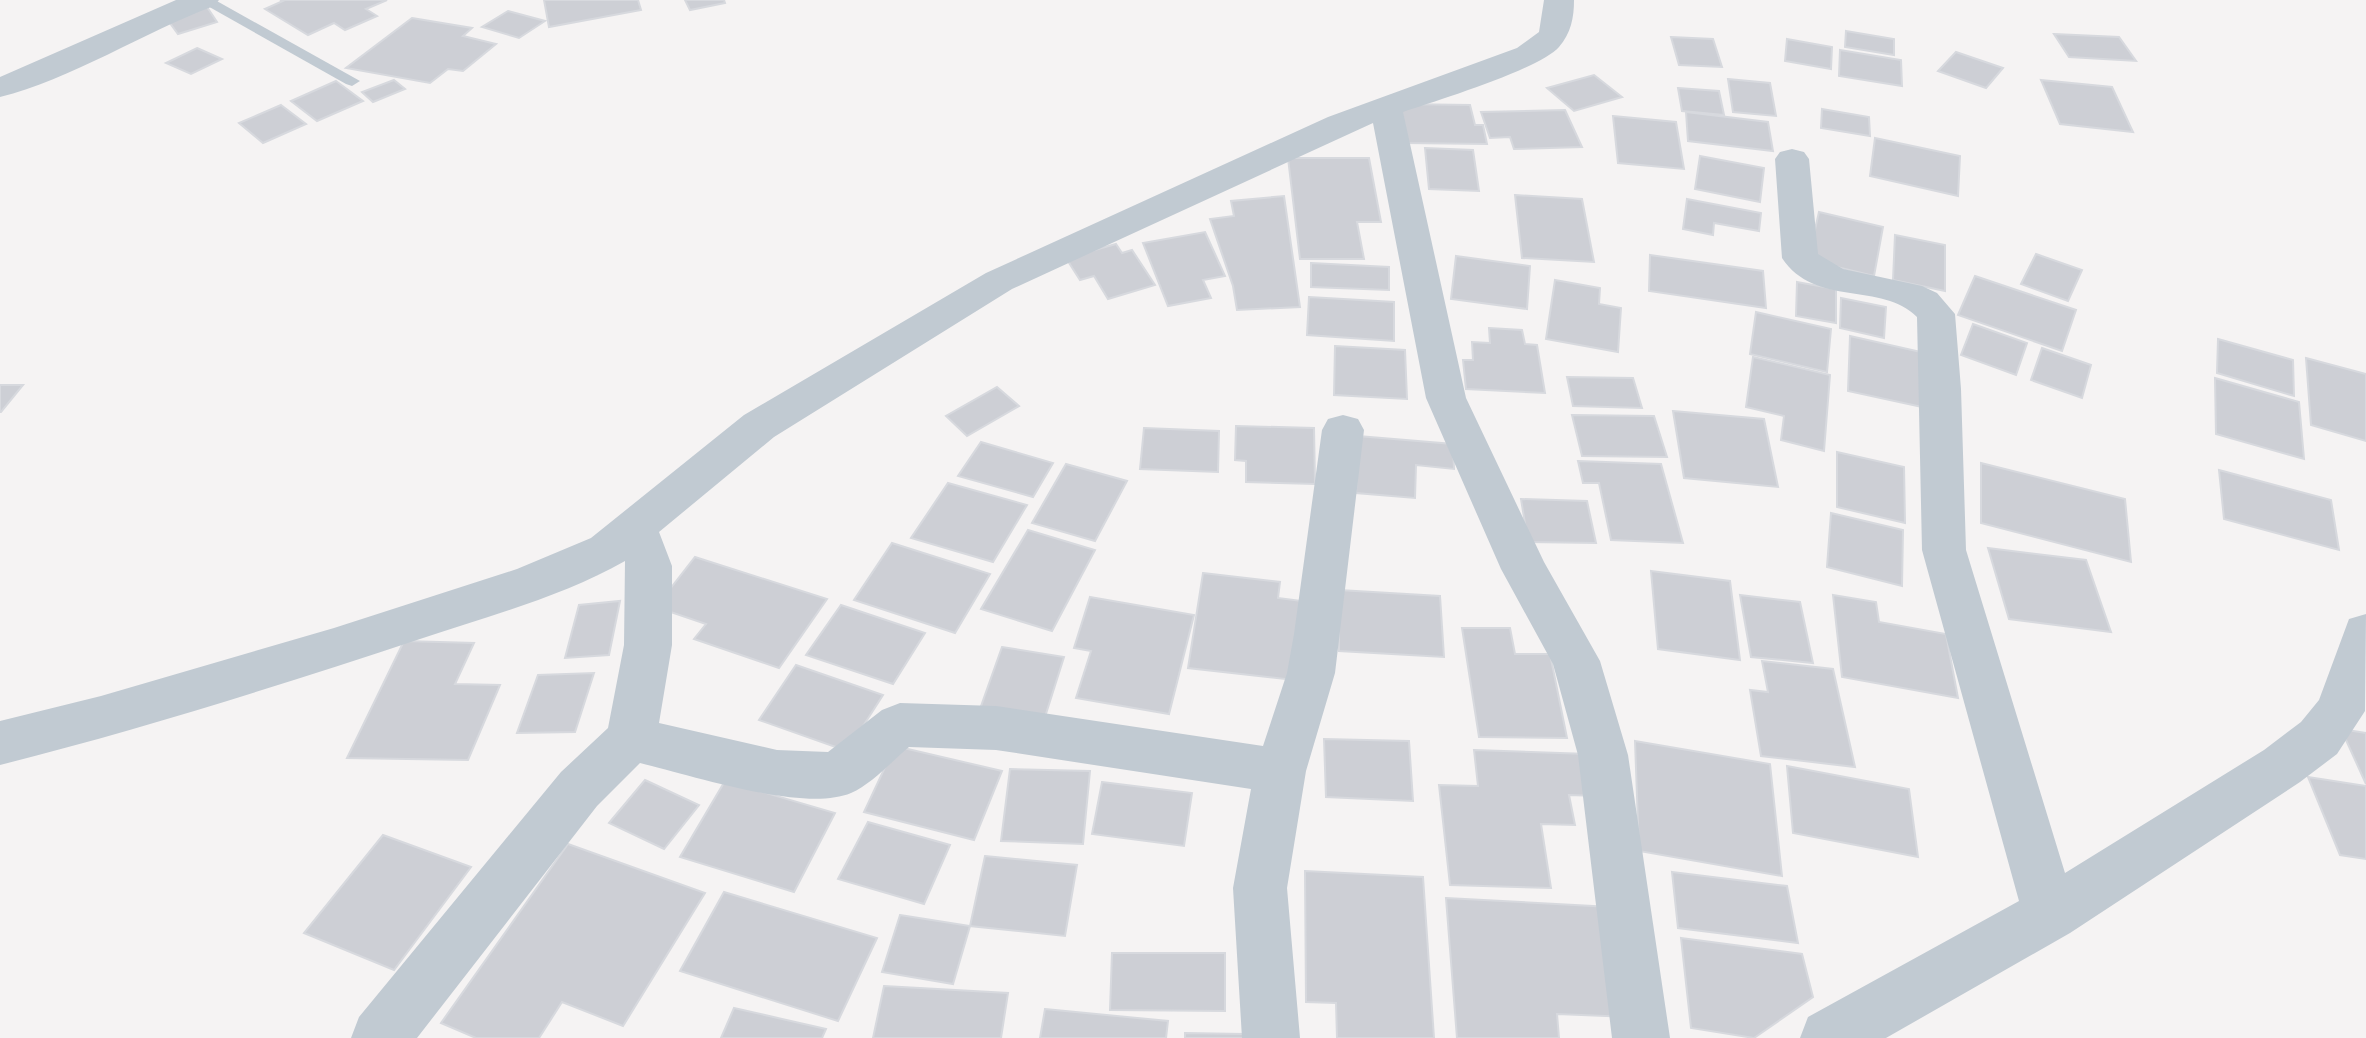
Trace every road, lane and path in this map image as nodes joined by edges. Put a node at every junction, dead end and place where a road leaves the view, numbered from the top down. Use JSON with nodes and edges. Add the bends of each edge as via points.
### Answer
{"nodes":[{"id":1,"x":204,"y":0,"type":"edge"},
{"id":2,"x":1559,"y":0,"type":"edge"},
{"id":3,"x":352,"y":81,"type":"dead end"},
{"id":4,"x":0,"y":88,"type":"edge"},
{"id":5,"x":1386,"y":106,"type":"junction"},
{"id":6,"x":1792,"y":159,"type":"dead end"},
{"id":7,"x":1343,"y":430,"type":"dead end"},
{"id":8,"x":635,"y":527,"type":"junction"},
{"id":9,"x":2366,"y":633,"type":"edge"},
{"id":10,"x":631,"y":739,"type":"junction"},
{"id":11,"x":0,"y":743,"type":"edge"},
{"id":12,"x":1280,"y":771,"type":"junction"},
{"id":13,"x":2050,"y":914,"type":"junction"},
{"id":14,"x":380,"y":1038,"type":"edge"},
{"id":15,"x":1271,"y":1038,"type":"edge"},
{"id":16,"x":1641,"y":1038,"type":"edge"},
{"id":17,"x":1829,"y":1038,"type":"edge"}],
"edges":[{"from":1,"to":3,"type":"lane"},
{"from":1,"to":4,"type":"street"},
{"from":2,"to":5,"type":"street","via":[[1553,34],[1532,52],[1459,84]]},
{"from":5,"to":8,"type":"street","via":[[999,281],[759,426]]},
{"from":5,"to":16,"type":"street","via":[[1446,398],[1524,569],[1576,661],[1603,755]]},
{"from":6,"to":13,"type":"street","via":[[1800,258],[1810,270],[1917,298],[1936,314],[1944,550]]},
{"from":7,"to":12,"type":"street","via":[[1311,673]]},
{"from":8,"to":10,"type":"street","via":[[649,566],[648,645]]},
{"from":8,"to":11,"type":"street","via":[[607,550],[532,583],[159,700]]},
{"from":9,"to":13,"type":"street","via":[[2340,711],[2319,738]]},
{"from":10,"to":12,"type":"street","via":[[777,773],[837,775],[900,725],[996,728]]},
{"from":10,"to":14,"type":"street","via":[[579,789]]},
{"from":12,"to":15,"type":"street","via":[[1260,888]]},
{"from":13,"to":17,"type":"street"}]}
